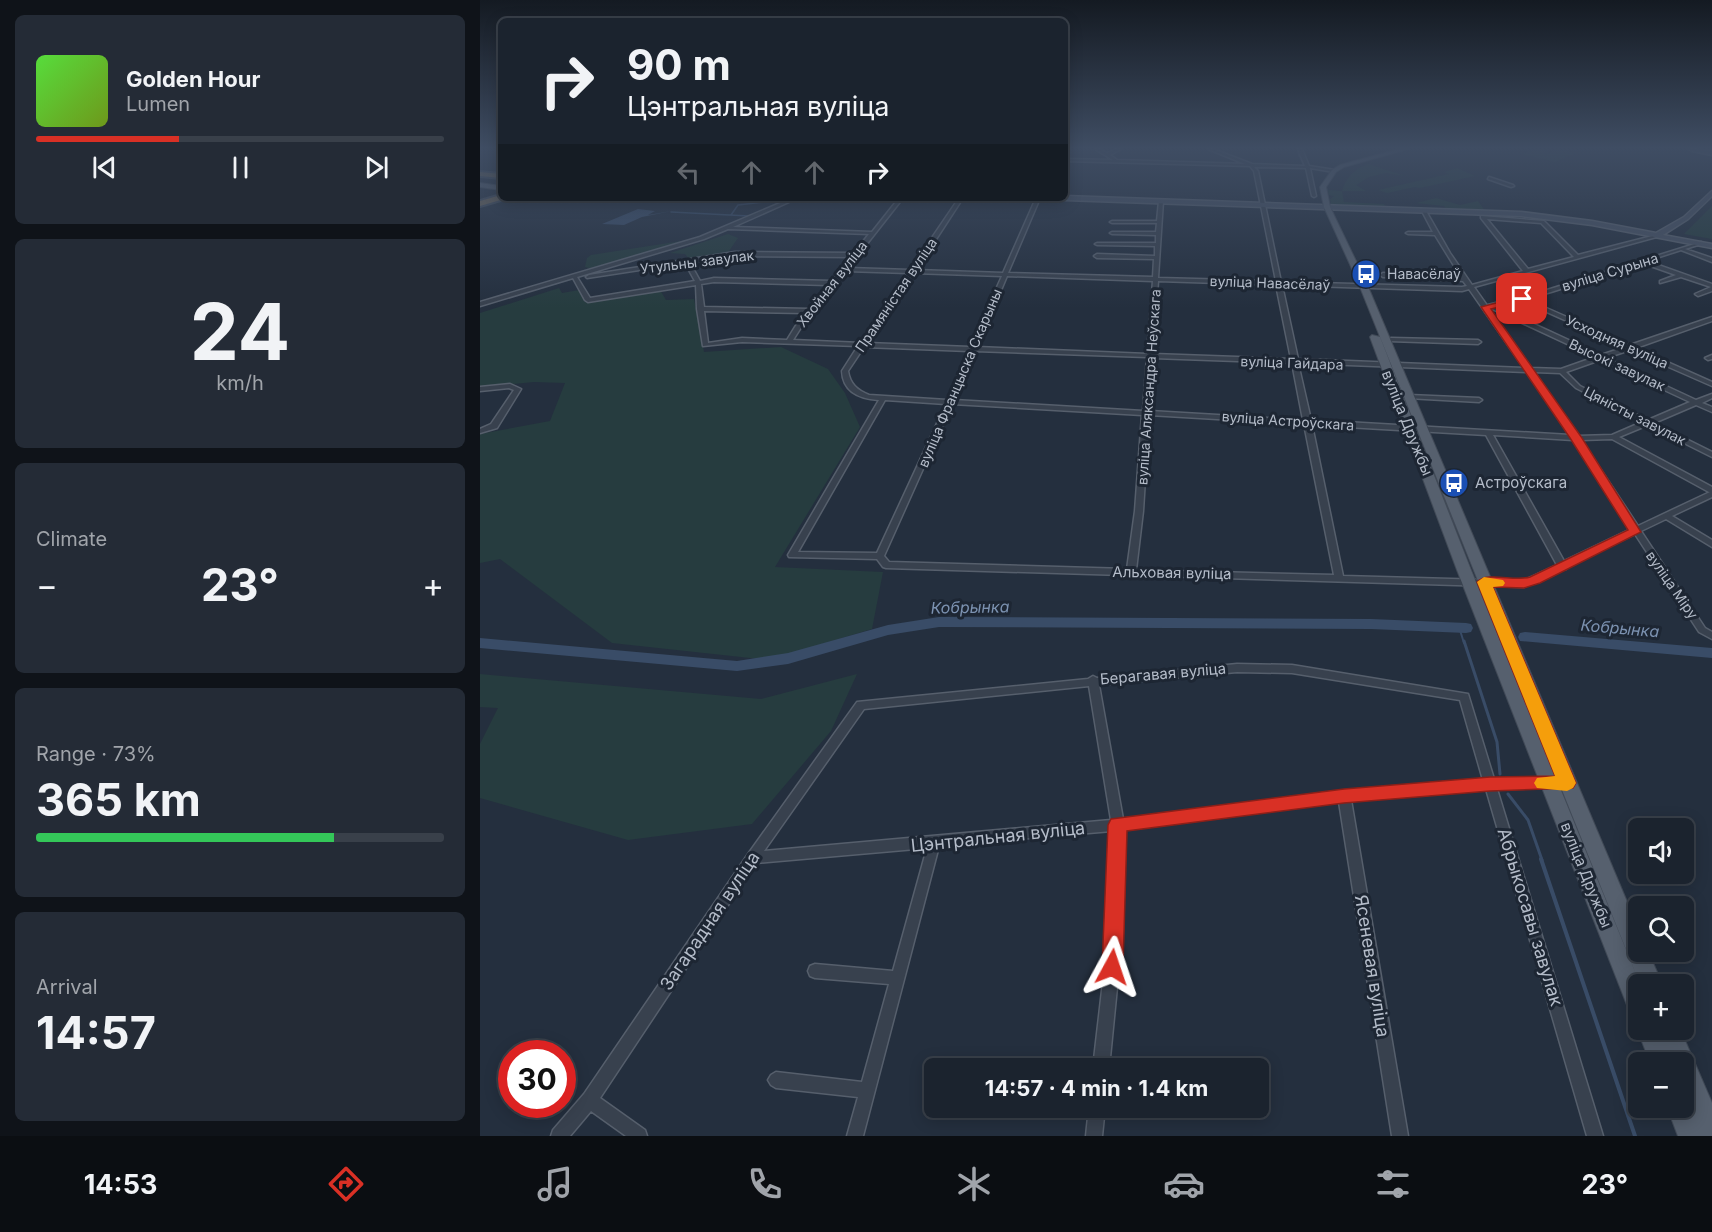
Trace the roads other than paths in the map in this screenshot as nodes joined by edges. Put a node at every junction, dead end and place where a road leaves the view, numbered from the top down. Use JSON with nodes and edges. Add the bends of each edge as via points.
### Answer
{"nodes":[{"id":1,"x":787,"y":202,"type":"edge"},
{"id":2,"x":898,"y":202,"type":"edge"},
{"id":3,"x":959,"y":202,"type":"edge"},
{"id":4,"x":1036,"y":202,"type":"edge"},
{"id":5,"x":1161,"y":202,"type":"edge"},
{"id":6,"x":1187,"y":202,"type":"edge"},
{"id":7,"x":1262,"y":202,"type":"edge"},
{"id":8,"x":1326,"y":202,"type":"edge"},
{"id":9,"x":1703,"y":202,"type":"edge"},
{"id":10,"x":1263,"y":205,"type":"junction"},
{"id":11,"x":1327,"y":207,"type":"junction"},
{"id":12,"x":1424,"y":211,"type":"junction"},
{"id":13,"x":1112,"y":222,"type":"dead end"},
{"id":14,"x":1160,"y":222,"type":"junction"},
{"id":15,"x":727,"y":228,"type":"junction"},
{"id":16,"x":1112,"y":232,"type":"dead end"},
{"id":17,"x":871,"y":233,"type":"junction"},
{"id":18,"x":1408,"y":233,"type":"dead end"},
{"id":19,"x":1159,"y":234,"type":"junction"},
{"id":20,"x":1437,"y":234,"type":"junction"},
{"id":21,"x":1658,"y":235,"type":"junction"},
{"id":22,"x":1699,"y":243,"type":"junction"},
{"id":23,"x":1097,"y":244,"type":"dead end"},
{"id":24,"x":1158,"y":245,"type":"junction"},
{"id":25,"x":1712,"y":246,"type":"edge"},
{"id":26,"x":1683,"y":250,"type":"junction"},
{"id":27,"x":855,"y":255,"type":"junction"},
{"id":28,"x":1097,"y":256,"type":"dead end"},
{"id":29,"x":1157,"y":258,"type":"junction"},
{"id":30,"x":1578,"y":258,"type":"junction"},
{"id":31,"x":1712,"y":260,"type":"edge"},
{"id":32,"x":686,"y":261,"type":"junction"},
{"id":33,"x":1644,"y":262,"type":"junction"},
{"id":34,"x":1095,"y":266,"type":"dead end"},
{"id":35,"x":845,"y":269,"type":"junction"},
{"id":36,"x":912,"y":271,"type":"junction"},
{"id":37,"x":1527,"y":272,"type":"junction"},
{"id":38,"x":1005,"y":274,"type":"junction"},
{"id":39,"x":1383,"y":275,"type":"dead end"},
{"id":40,"x":1681,"y":275,"type":"junction"},
{"id":41,"x":574,"y":277,"type":"junction"},
{"id":42,"x":1092,"y":277,"type":"junction"},
{"id":43,"x":1157,"y":279,"type":"junction"},
{"id":44,"x":1465,"y":279,"type":"junction"},
{"id":45,"x":698,"y":282,"type":"junction"},
{"id":46,"x":1662,"y":282,"type":"dead end"},
{"id":47,"x":834,"y":283,"type":"junction"},
{"id":48,"x":1280,"y":283,"type":"junction"},
{"id":49,"x":1359,"y":286,"type":"junction"},
{"id":50,"x":1712,"y":287,"type":"edge"},
{"id":51,"x":1471,"y":288,"type":"junction"},
{"id":52,"x":1698,"y":294,"type":"dead end"},
{"id":53,"x":1522,"y":299,"type":"junction"},
{"id":54,"x":480,"y":304,"type":"edge"},
{"id":55,"x":1488,"y":307,"type":"junction"},
{"id":56,"x":700,"y":309,"type":"junction"},
{"id":57,"x":811,"y":311,"type":"junction"},
{"id":58,"x":1712,"y":319,"type":"edge"},
{"id":59,"x":1391,"y":340,"type":"dead end"},
{"id":60,"x":789,"y":342,"type":"junction"},
{"id":61,"x":1478,"y":342,"type":"dead end"},
{"id":62,"x":862,"y":346,"type":"junction"},
{"id":63,"x":1631,"y":349,"type":"junction"},
{"id":64,"x":971,"y":350,"type":"junction"},
{"id":65,"x":1151,"y":357,"type":"junction"},
{"id":66,"x":1602,"y":358,"type":"junction"},
{"id":67,"x":1296,"y":363,"type":"junction"},
{"id":68,"x":1390,"y":366,"type":"junction"},
{"id":69,"x":1530,"y":371,"type":"junction"},
{"id":70,"x":1562,"y":371,"type":"junction"},
{"id":71,"x":1712,"y":384,"type":"edge"},
{"id":72,"x":480,"y":389,"type":"edge"},
{"id":73,"x":856,"y":393,"type":"joint"},
{"id":74,"x":1405,"y":396,"type":"junction"},
{"id":75,"x":1712,"y":396,"type":"edge"},
{"id":76,"x":883,"y":398,"type":"junction"},
{"id":77,"x":1479,"y":400,"type":"dead end"},
{"id":78,"x":950,"y":401,"type":"junction"},
{"id":79,"x":1697,"y":403,"type":"junction"},
{"id":80,"x":1712,"y":410,"type":"edge"},
{"id":81,"x":1146,"y":413,"type":"junction"},
{"id":82,"x":1306,"y":422,"type":"junction"},
{"id":83,"x":1648,"y":424,"type":"junction"},
{"id":84,"x":1417,"y":429,"type":"junction"},
{"id":85,"x":480,"y":431,"type":"edge"},
{"id":86,"x":1489,"y":434,"type":"junction"},
{"id":87,"x":1613,"y":437,"type":"junction"},
{"id":88,"x":1576,"y":438,"type":"junction"},
{"id":89,"x":1712,"y":455,"type":"edge"},
{"id":90,"x":1712,"y":492,"type":"edge"},
{"id":91,"x":1666,"y":516,"type":"junction"},
{"id":92,"x":1635,"y":532,"type":"junction"},
{"id":93,"x":1712,"y":544,"type":"edge"},
{"id":94,"x":880,"y":556,"type":"junction"},
{"id":95,"x":1563,"y":567,"type":"junction"},
{"id":96,"x":1131,"y":572,"type":"junction"},
{"id":97,"x":1339,"y":577,"type":"junction"},
{"id":98,"x":1477,"y":581,"type":"junction"},
{"id":99,"x":1712,"y":636,"type":"edge"},
{"id":100,"x":1093,"y":680,"type":"junction"},
{"id":101,"x":1464,"y":697,"type":"joint"},
{"id":102,"x":861,"y":705,"type":"joint"},
{"id":103,"x":1558,"y":783,"type":"junction"},
{"id":104,"x":1490,"y":784,"type":"junction"},
{"id":105,"x":1344,"y":796,"type":"junction"},
{"id":106,"x":1118,"y":825,"type":"junction"},
{"id":107,"x":934,"y":843,"type":"junction"},
{"id":108,"x":752,"y":858,"type":"junction"},
{"id":109,"x":815,"y":971,"type":"dead end"},
{"id":110,"x":1646,"y":974,"type":"edge"},
{"id":111,"x":1628,"y":977,"type":"edge"},
{"id":112,"x":898,"y":978,"type":"junction"},
{"id":113,"x":1674,"y":1040,"type":"edge"},
{"id":114,"x":1102,"y":1058,"type":"edge"},
{"id":115,"x":776,"y":1080,"type":"dead end"},
{"id":116,"x":868,"y":1089,"type":"junction"},
{"id":117,"x":590,"y":1100,"type":"junction"},
{"id":118,"x":1096,"y":1118,"type":"edge"},
{"id":119,"x":1683,"y":1118,"type":"edge"},
{"id":120,"x":1712,"y":1131,"type":"edge"},
{"id":121,"x":559,"y":1136,"type":"edge"},
{"id":122,"x":639,"y":1136,"type":"edge"},
{"id":123,"x":855,"y":1136,"type":"edge"},
{"id":124,"x":1094,"y":1136,"type":"edge"},
{"id":125,"x":1400,"y":1136,"type":"edge"},
{"id":126,"x":1595,"y":1136,"type":"edge"},
{"id":127,"x":1690,"y":1136,"type":"edge"}],
"edges":[{"from":1,"to":15,"type":"street"},
{"from":2,"to":17,"type":"street","name":"Хвойная вуліца"},
{"from":3,"to":36,"type":"street","name":"Прамяністая вуліца"},
{"from":4,"to":38,"type":"street","name":"вуліца Францыска Скарыны"},
{"from":5,"to":14,"type":"street","name":"вуліца Аляксандра Неўскага"},
{"from":6,"to":10,"type":"main road"},
{"from":7,"to":10,"type":"street"},
{"from":8,"to":11,"type":"main road","name":"вуліца Дружбы"},
{"from":9,"to":21,"type":"main road"},
{"from":10,"to":11,"type":"main road"},
{"from":10,"to":48,"type":"street"},
{"from":11,"to":12,"type":"main road"},
{"from":11,"to":49,"type":"main road","name":"вуліца Дружбы"},
{"from":11,"to":49,"type":"main road","name":"вуліца Дружбы","via":[[1347,268]]},
{"from":12,"to":20,"type":"street","name":"вуліца Міру"},
{"from":12,"to":21,"type":"main road","via":[[1546,216]]},
{"from":13,"to":14,"type":"street"},
{"from":14,"to":19,"type":"street","name":"вуліца Аляксандра Неўскага"},
{"from":15,"to":17,"type":"street"},
{"from":15,"to":41,"type":"street"},
{"from":16,"to":19,"type":"street"},
{"from":17,"to":27,"type":"street","name":"Хвойная вуліца"},
{"from":18,"to":20,"type":"street"},
{"from":19,"to":24,"type":"street","name":"вуліца Аляксандра Неўскага"},
{"from":20,"to":44,"type":"street","name":"вуліца Міру"},
{"from":21,"to":22,"type":"main road"},
{"from":21,"to":30,"type":"street","name":"вуліца Навасёлаў"},
{"from":22,"to":25,"type":"main road"},
{"from":22,"to":26,"type":"street","name":"вуліца Сурына"},
{"from":23,"to":24,"type":"street"},
{"from":24,"to":29,"type":"street","name":"вуліца Аляксандра Неўскага"},
{"from":26,"to":31,"type":"street"},
{"from":26,"to":33,"type":"street","name":"вуліца Сурына"},
{"from":27,"to":32,"type":"street","name":"Утульны завулак","via":[[747,253]]},
{"from":27,"to":35,"type":"street","name":"Хвойная вуліца"},
{"from":28,"to":29,"type":"street"},
{"from":29,"to":43,"type":"street","name":"вуліца Аляксандра Неўскага"},
{"from":30,"to":37,"type":"street","name":"вуліца Навасёлаў"},
{"from":30,"to":37,"type":"street","via":[[1542,222],[1483,218]]},
{"from":32,"to":41,"type":"street","name":"Утульны завулак"},
{"from":32,"to":45,"type":"street"},
{"from":33,"to":40,"type":"street"},
{"from":33,"to":53,"type":"street","name":"вуліца Сурына"},
{"from":34,"to":42,"type":"street"},
{"from":35,"to":36,"type":"street","name":"вуліца Навасёлаў"},
{"from":35,"to":47,"type":"street","name":"Хвойная вуліца"},
{"from":36,"to":38,"type":"street","name":"вуліца Навасёлаў"},
{"from":36,"to":62,"type":"street","name":"Прамяністая вуліца"},
{"from":37,"to":51,"type":"street","name":"вуліца Навасёлаў"},
{"from":38,"to":42,"type":"street","name":"вуліца Навасёлаў"},
{"from":38,"to":64,"type":"street","name":"вуліца Францыска Скарыны"},
{"from":39,"to":44,"type":"street"},
{"from":40,"to":46,"type":"street"},
{"from":40,"to":50,"type":"street"},
{"from":41,"to":45,"type":"street","via":[[588,300]]},
{"from":41,"to":54,"type":"street"},
{"from":42,"to":43,"type":"street","name":"вуліца Навасёлаў"},
{"from":43,"to":48,"type":"street","name":"вуліца Навасёлаў"},
{"from":43,"to":65,"type":"street","name":"вуліца Аляксандра Неўскага"},
{"from":44,"to":51,"type":"street","name":"вуліца Міру"},
{"from":45,"to":47,"type":"street","via":[[729,279]]},
{"from":45,"to":56,"type":"street"},
{"from":47,"to":57,"type":"street","name":"Хвойная вуліца"},
{"from":48,"to":49,"type":"street","name":"вуліца Навасёлаў"},
{"from":48,"to":67,"type":"street"},
{"from":49,"to":51,"type":"street","name":"вуліца Навасёлаў"},
{"from":49,"to":68,"type":"main road","name":"вуліца Дружбы","via":[[1376,340]]},
{"from":49,"to":68,"type":"main road","name":"вуліца Дружбы","via":[[1372,307]]},
{"from":50,"to":52,"type":"street"},
{"from":51,"to":55,"type":"street","name":"вуліца Міру"},
{"from":53,"to":55,"type":"street","name":"вуліца Сурына"},
{"from":53,"to":63,"type":"street","name":"Усходняя вуліца"},
{"from":55,"to":66,"type":"street","name":"Высокі завулак"},
{"from":55,"to":69,"type":"street","name":"вуліца Міру"},
{"from":56,"to":57,"type":"street"},
{"from":56,"to":60,"type":"street","via":[[705,345],[741,340]]},
{"from":57,"to":60,"type":"street","name":"Хвойная вуліца"},
{"from":58,"to":63,"type":"street","name":"вуліца Гайдара"},
{"from":59,"to":61,"type":"street"},
{"from":60,"to":62,"type":"street","name":"Хвойная вуліца"},
{"from":62,"to":64,"type":"street","name":"вуліца Гайдара"},
{"from":62,"to":73,"type":"street","name":"Прамяністая вуліца","via":[[845,371],[845,380]]},
{"from":63,"to":66,"type":"street","name":"вуліца Гайдара"},
{"from":63,"to":71,"type":"street","name":"Усходняя вуліца"},
{"from":64,"to":65,"type":"street","name":"вуліца Гайдара"},
{"from":64,"to":78,"type":"street","name":"вуліца Францыска Скарыны"},
{"from":65,"to":67,"type":"street","name":"вуліца Гайдара"},
{"from":65,"to":81,"type":"street","name":"вуліца Аляксандра Неўскага"},
{"from":66,"to":70,"type":"street","name":"вуліца Гайдара"},
{"from":66,"to":79,"type":"street","name":"Высокі завулак"},
{"from":67,"to":68,"type":"street","name":"вуліца Гайдара"},
{"from":67,"to":82,"type":"street"},
{"from":68,"to":69,"type":"street","name":"вуліца Гайдара"},
{"from":68,"to":74,"type":"main road","name":"вуліца Дружбы"},
{"from":69,"to":70,"type":"street","name":"вуліца Гайдара"},
{"from":69,"to":88,"type":"street","name":"вуліца Міру"},
{"from":70,"to":83,"type":"street","name":"Цяністы завулак","via":[[1578,387]]},
{"from":72,"to":85,"type":"street","via":[[518,389],[494,426]]},
{"from":73,"to":76,"type":"street","name":"вуліца Астроўскага"},
{"from":74,"to":77,"type":"street"},
{"from":74,"to":84,"type":"main road","name":"вуліца Дружбы"},
{"from":75,"to":79,"type":"street","name":"вуліца Астроўскага"},
{"from":76,"to":78,"type":"street","name":"вуліца Астроўскага"},
{"from":76,"to":94,"type":"street","via":[[792,555]]},
{"from":78,"to":81,"type":"street","name":"вуліца Астроўскага"},
{"from":78,"to":94,"type":"street","name":"вуліца Францыска Скарыны"},
{"from":79,"to":80,"type":"street","name":"Высокі завулак"},
{"from":79,"to":83,"type":"street","name":"вуліца Астроўскага"},
{"from":81,"to":82,"type":"street","name":"вуліца Астроўскага"},
{"from":81,"to":96,"type":"street","name":"вуліца Аляксандра Неўскага","via":[[1140,511]]},
{"from":82,"to":84,"type":"street","name":"вуліца Астроўскага"},
{"from":82,"to":97,"type":"street"},
{"from":83,"to":87,"type":"street","name":"вуліца Астроўскага"},
{"from":83,"to":89,"type":"street","name":"Цяністы завулак"},
{"from":84,"to":86,"type":"street","name":"вуліца Астроўскага"},
{"from":84,"to":98,"type":"main road","name":"вуліца Дружбы","via":[[1437,468]]},
{"from":84,"to":98,"type":"main road","name":"вуліца Дружбы","via":[[1449,528]]},
{"from":86,"to":88,"type":"street","name":"вуліца Астроўскага"},
{"from":86,"to":95,"type":"street"},
{"from":87,"to":88,"type":"street","name":"вуліца Астроўскага"},
{"from":87,"to":90,"type":"street"},
{"from":88,"to":92,"type":"street","name":"вуліца Міру"},
{"from":90,"to":91,"type":"street","name":"Альховая вуліца"},
{"from":91,"to":92,"type":"street","name":"Альховая вуліца"},
{"from":91,"to":93,"type":"street"},
{"from":92,"to":95,"type":"street","name":"Альховая вуліца"},
{"from":92,"to":99,"type":"street","name":"вуліца Міру","via":[[1702,630]]},
{"from":94,"to":96,"type":"street","name":"Альховая вуліца","via":[[886,565]]},
{"from":95,"to":98,"type":"street","name":"Альховая вуліца","via":[[1524,584]]},
{"from":96,"to":97,"type":"street","name":"Альховая вуліца"},
{"from":97,"to":98,"type":"street","name":"Альховая вуліца"},
{"from":98,"to":103,"type":"main road","name":"вуліца Дружбы"},
{"from":98,"to":103,"type":"main road","name":"вуліца Дружбы","via":[[1506,636]]},
{"from":100,"to":101,"type":"street","name":"Берагавая вуліца","via":[[1238,668],[1292,669]]},
{"from":100,"to":102,"type":"street","name":"Берагавая вуліца"},
{"from":100,"to":106,"type":"street"},
{"from":101,"to":104,"type":"street","name":"Абрыкосавы завулак"},
{"from":102,"to":108,"type":"street","name":"Загарадная вуліца"},
{"from":103,"to":104,"type":"street","name":"Цэнтральная вуліца"},
{"from":103,"to":110,"type":"main road","name":"вуліца Дружбы","via":[[1605,876]]},
{"from":103,"to":111,"type":"main road","name":"вуліца Дружбы"},
{"from":104,"to":105,"type":"street","name":"Цэнтральная вуліца"},
{"from":104,"to":126,"type":"street","name":"Абрыкосавы завулак"},
{"from":105,"to":106,"type":"street","name":"Цэнтральная вуліца"},
{"from":105,"to":125,"type":"street","name":"Ясеневая вуліца"},
{"from":106,"to":107,"type":"street","name":"Цэнтральная вуліца"},
{"from":106,"to":114,"type":"street","via":[[1114,947]]},
{"from":107,"to":108,"type":"street","name":"Цэнтральная вуліца"},
{"from":107,"to":112,"type":"street"},
{"from":108,"to":117,"type":"street","name":"Загарадная вуліца"},
{"from":109,"to":112,"type":"street"},
{"from":112,"to":116,"type":"street"},
{"from":113,"to":120,"type":"main road"},
{"from":115,"to":116,"type":"street"},
{"from":116,"to":123,"type":"street"},
{"from":117,"to":121,"type":"street","name":"Загарадная вуліца"},
{"from":117,"to":122,"type":"street"},
{"from":118,"to":124,"type":"street"},
{"from":119,"to":127,"type":"main road"}]}
